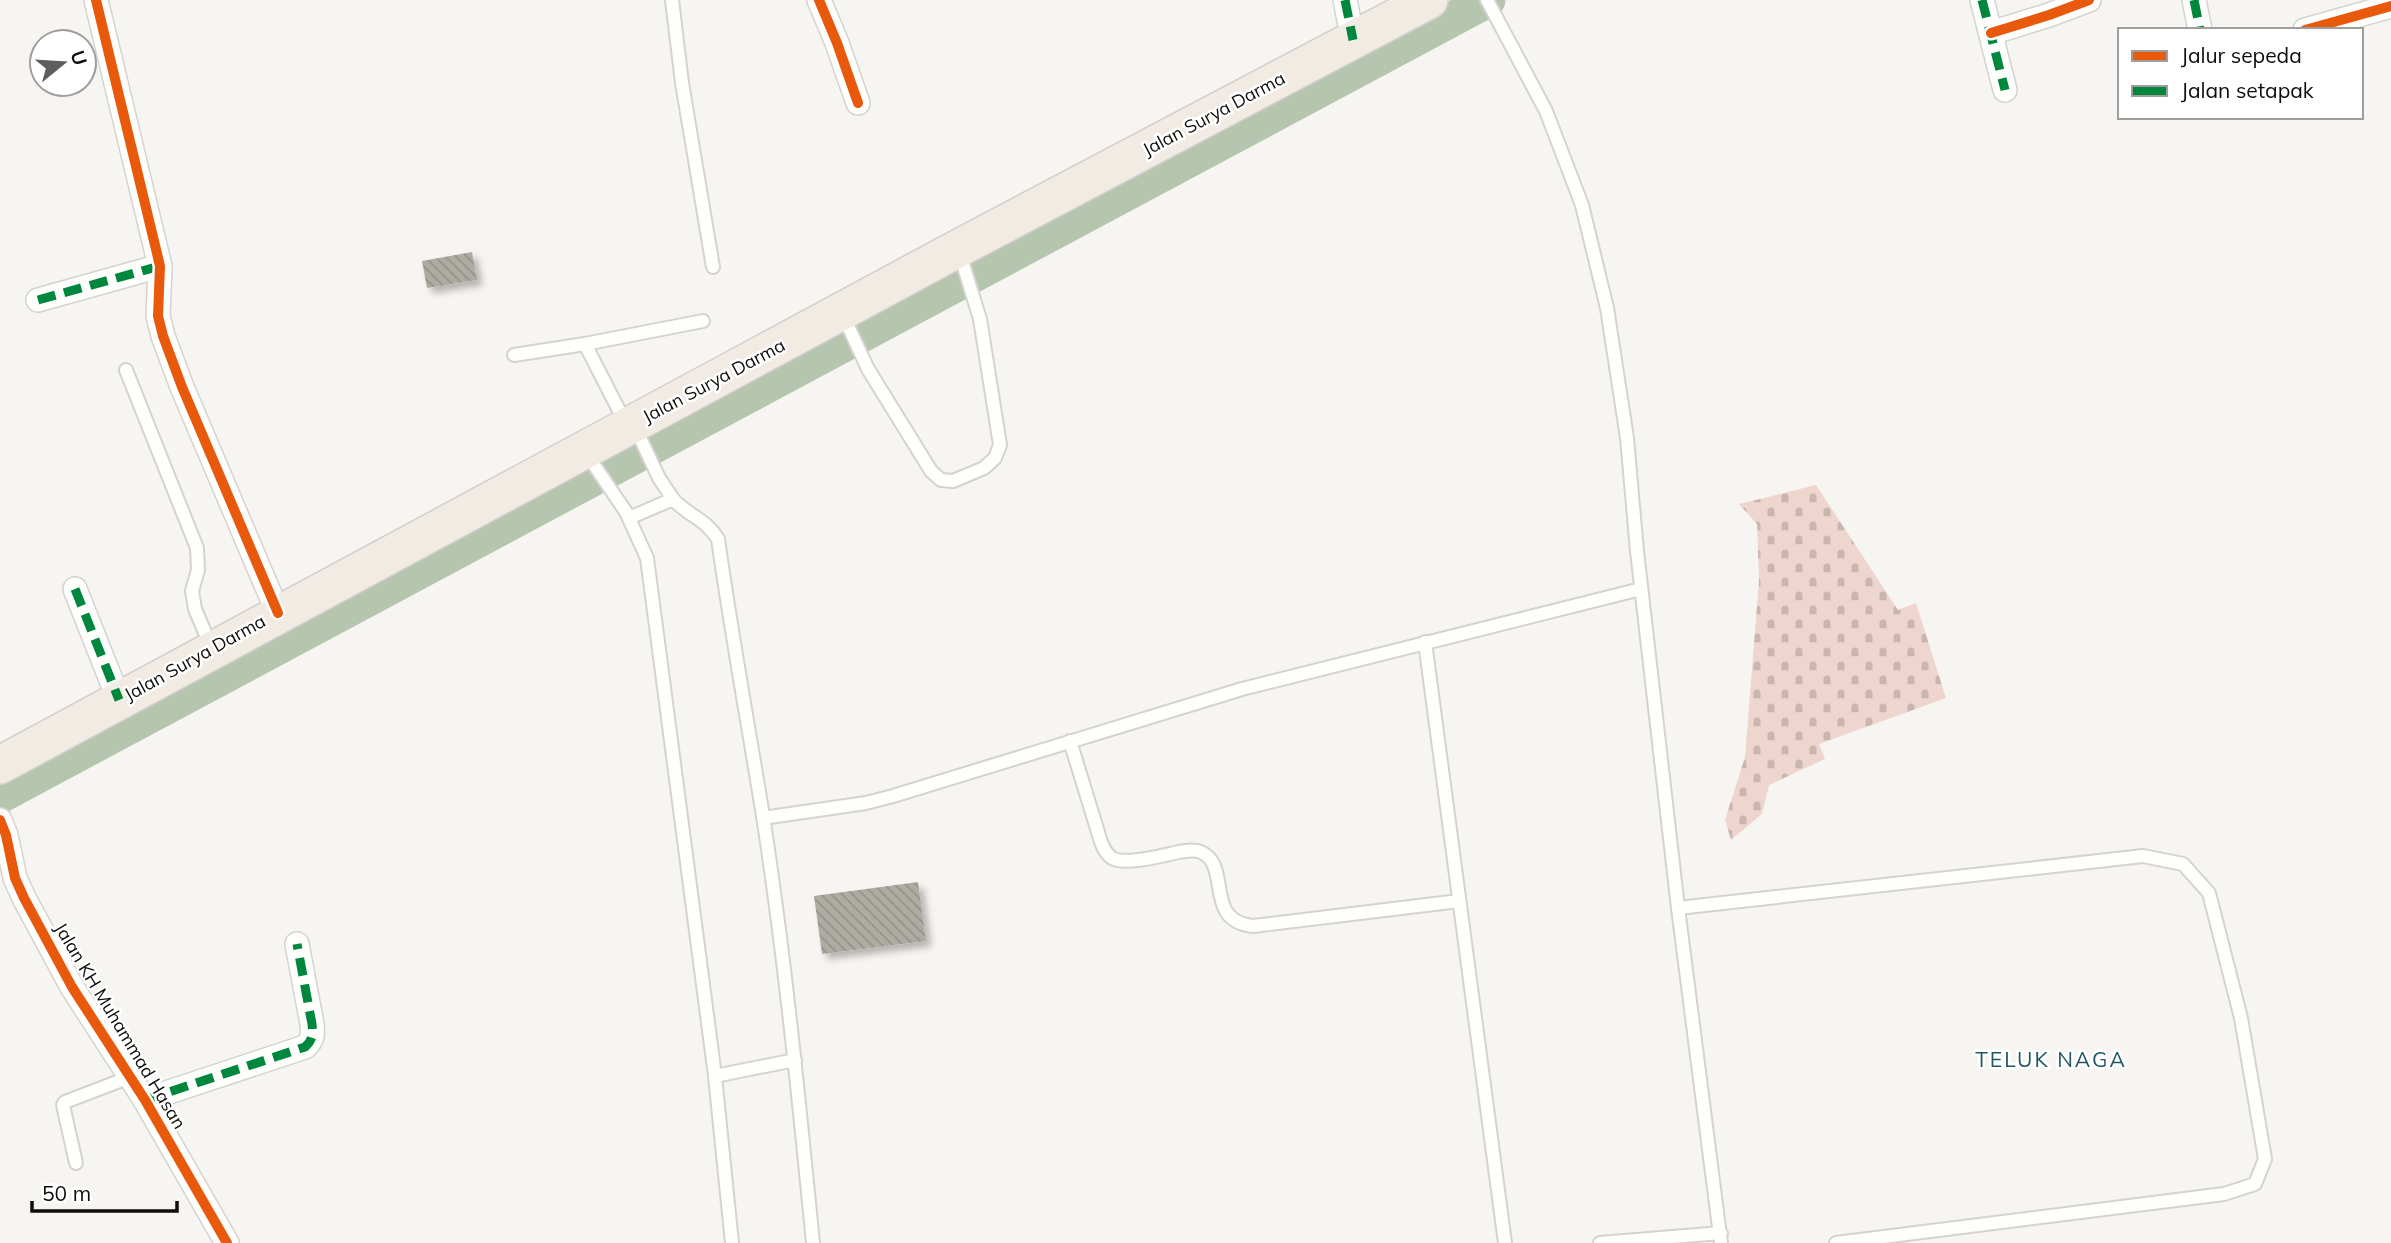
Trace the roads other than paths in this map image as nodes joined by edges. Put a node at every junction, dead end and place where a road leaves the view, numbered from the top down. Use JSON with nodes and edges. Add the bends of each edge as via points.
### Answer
{"nodes":[{"id":1,"x":96,"y":0,"type":"edge"},
{"id":2,"x":672,"y":0,"type":"edge"},
{"id":3,"x":819,"y":0,"type":"edge"},
{"id":4,"x":1345,"y":0,"type":"edge"},
{"id":5,"x":1429,"y":0,"type":"edge"},
{"id":6,"x":1487,"y":0,"type":"edge"},
{"id":7,"x":1982,"y":0,"type":"edge"},
{"id":8,"x":2089,"y":0,"type":"edge"},
{"id":9,"x":2194,"y":0,"type":"edge"},
{"id":10,"x":2391,"y":6,"type":"edge"},
{"id":11,"x":2200,"y":28,"type":"edge"},
{"id":12,"x":2312,"y":28,"type":"edge"},
{"id":13,"x":1992,"y":33,"type":"junction"},
{"id":14,"x":1353,"y":40,"type":"junction"},
{"id":15,"x":2005,"y":90,"type":"dead end"},
{"id":16,"x":858,"y":103,"type":"dead end"},
{"id":17,"x":960,"y":254,"type":"junction"},
{"id":18,"x":160,"y":266,"type":"junction"},
{"id":19,"x":713,"y":267,"type":"dead end"},
{"id":20,"x":38,"y":300,"type":"dead end"},
{"id":21,"x":845,"y":318,"type":"junction"},
{"id":22,"x":703,"y":321,"type":"dead end"},
{"id":23,"x":585,"y":344,"type":"junction"},
{"id":24,"x":514,"y":355,"type":"dead end"},
{"id":25,"x":126,"y":370,"type":"dead end"},
{"id":26,"x":635,"y":431,"type":"junction"},
{"id":27,"x":589,"y":458,"type":"junction"},
{"id":28,"x":673,"y":499,"type":"junction"},
{"id":29,"x":627,"y":515,"type":"junction"},
{"id":30,"x":75,"y":589,"type":"dead end"},
{"id":31,"x":1641,"y":589,"type":"junction"},
{"id":32,"x":278,"y":613,"type":"junction"},
{"id":33,"x":1425,"y":642,"type":"junction"},
{"id":34,"x":212,"y":649,"type":"junction"},
{"id":35,"x":119,"y":699,"type":"junction"},
{"id":36,"x":1070,"y":741,"type":"junction"},
{"id":37,"x":0,"y":765,"type":"edge"},
{"id":38,"x":763,"y":818,"type":"junction"},
{"id":39,"x":3,"y":828,"type":"edge"},
{"id":40,"x":1459,"y":901,"type":"junction"},
{"id":41,"x":1678,"y":908,"type":"junction"},
{"id":42,"x":297,"y":944,"type":"dead end"},
{"id":43,"x":795,"y":1060,"type":"junction"},
{"id":44,"x":715,"y":1076,"type":"junction"},
{"id":45,"x":130,"y":1077,"type":"junction"},
{"id":46,"x":145,"y":1100,"type":"junction"},
{"id":47,"x":76,"y":1163,"type":"dead end"},
{"id":48,"x":1721,"y":1238,"type":"edge"},
{"id":49,"x":227,"y":1243,"type":"edge"},
{"id":50,"x":732,"y":1243,"type":"edge"},
{"id":51,"x":813,"y":1243,"type":"edge"},
{"id":52,"x":1505,"y":1243,"type":"edge"},
{"id":53,"x":1601,"y":1243,"type":"edge"},
{"id":54,"x":1836,"y":1243,"type":"edge"}],
"edges":[{"from":1,"to":18,"type":"street"},
{"from":2,"to":19,"type":"lane"},
{"from":3,"to":16,"type":"street"},
{"from":4,"to":14,"type":"street"},
{"from":5,"to":14,"type":"main road","name":"Jalan Surya Darma"},
{"from":6,"to":31,"type":"lane","via":[[1546,111],[1582,205],[1607,308],[1627,438]]},
{"from":7,"to":13,"type":"street"},
{"from":8,"to":13,"type":"street"},
{"from":9,"to":11,"type":"street"},
{"from":10,"to":12,"type":"street"},
{"from":13,"to":15,"type":"street"},
{"from":14,"to":17,"type":"main road","name":"Jalan Surya Darma"},
{"from":17,"to":21,"type":"main road","name":"Jalan Surya Darma"},
{"from":17,"to":21,"type":"lane","via":[[980,319],[1000,445],[984,468],[953,481],[941,480],[931,471],[868,369]]},
{"from":18,"to":20,"type":"street"},
{"from":18,"to":32,"type":"street","via":[[158,316],[163,336]]},
{"from":21,"to":26,"type":"main road","name":"Jalan Surya Darma"},
{"from":22,"to":23,"type":"lane"},
{"from":23,"to":24,"type":"lane"},
{"from":23,"to":26,"type":"lane"},
{"from":25,"to":34,"type":"lane","via":[[197,548],[198,570],[192,590]]},
{"from":26,"to":27,"type":"main road","name":"Jalan Surya Darma"},
{"from":26,"to":28,"type":"lane"},
{"from":27,"to":29,"type":"lane"},
{"from":27,"to":32,"type":"main road","name":"Jalan Surya Darma"},
{"from":28,"to":29,"type":"lane"},
{"from":28,"to":38,"type":"lane","via":[[711,527],[718,539]]},
{"from":29,"to":44,"type":"lane","via":[[647,558]]},
{"from":30,"to":35,"type":"street"},
{"from":31,"to":33,"type":"lane"},
{"from":31,"to":41,"type":"lane"},
{"from":32,"to":34,"type":"main road","name":"Jalan Surya Darma"},
{"from":33,"to":36,"type":"lane","via":[[1242,689]]},
{"from":33,"to":40,"type":"lane"},
{"from":34,"to":35,"type":"main road","name":"Jalan Surya Darma"},
{"from":35,"to":37,"type":"main road","name":"Jalan Surya Darma"},
{"from":36,"to":38,"type":"lane","via":[[884,798]]},
{"from":36,"to":40,"type":"lane","via":[[1107,854],[1116,860],[1136,860],[1202,852],[1219,881],[1222,906],[1241,925]]},
{"from":38,"to":43,"type":"lane"},
{"from":39,"to":45,"type":"street","name":"Jalan KH Muhammad Hasan","via":[[24,898],[72,987]]},
{"from":40,"to":52,"type":"lane"},
{"from":41,"to":48,"type":"lane"},
{"from":41,"to":54,"type":"lane","via":[[2143,856],[2183,864],[2209,893],[2241,1018],[2265,1159],[2255,1184],[2224,1194]]},
{"from":42,"to":46,"type":"street","via":[[312,1024],[310,1043]]},
{"from":43,"to":44,"type":"lane"},
{"from":43,"to":51,"type":"lane"},
{"from":44,"to":50,"type":"lane"},
{"from":45,"to":46,"type":"street","name":"Jalan KH Muhammad Hasan"},
{"from":45,"to":47,"type":"lane","via":[[63,1105]]},
{"from":46,"to":49,"type":"street","name":"Jalan KH Muhammad Hasan"},
{"from":48,"to":53,"type":"lane"}]}
